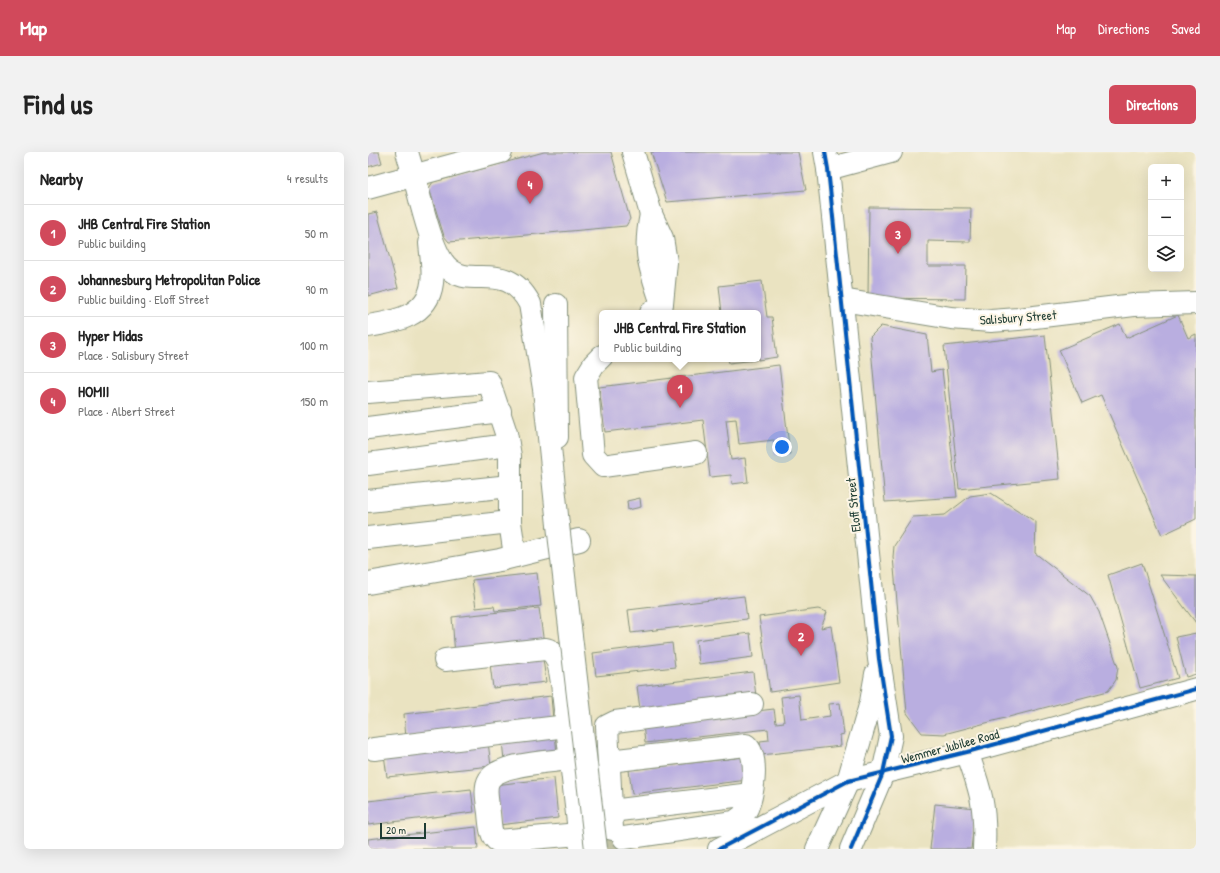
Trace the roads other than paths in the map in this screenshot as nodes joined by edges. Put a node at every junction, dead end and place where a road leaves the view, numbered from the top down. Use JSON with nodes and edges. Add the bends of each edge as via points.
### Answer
{"nodes":[{"id":1,"x":407,"y":152,"type":"edge"},
{"id":2,"x":501,"y":152,"type":"edge"},
{"id":3,"x":633,"y":152,"type":"edge"},
{"id":4,"x":891,"y":152,"type":"edge"},
{"id":5,"x":827,"y":160,"type":"edge"},
{"id":6,"x":414,"y":176,"type":"junction"},
{"id":7,"x":368,"y":188,"type":"edge"},
{"id":8,"x":429,"y":230,"type":"junction"},
{"id":9,"x":842,"y":300,"type":"junction"},
{"id":10,"x":1196,"y":303,"type":"edge"},
{"id":11,"x":556,"y":305,"type":"dead end"},
{"id":12,"x":657,"y":308,"type":"edge"},
{"id":13,"x":368,"y":326,"type":"edge"},
{"id":14,"x":599,"y":359,"type":"edge"},
{"id":15,"x":368,"y":392,"type":"edge"},
{"id":16,"x":500,"y":411,"type":"junction"},
{"id":17,"x":368,"y":428,"type":"edge"},
{"id":18,"x":508,"y":445,"type":"junction"},
{"id":19,"x":696,"y":452,"type":"dead end"},
{"id":20,"x":368,"y":464,"type":"edge"},
{"id":21,"x":510,"y":486,"type":"junction"},
{"id":22,"x":368,"y":501,"type":"edge"},
{"id":23,"x":510,"y":522,"type":"junction"},
{"id":24,"x":558,"y":524,"type":"junction"},
{"id":25,"x":368,"y":538,"type":"edge"},
{"id":26,"x":579,"y":540,"type":"dead end"},
{"id":27,"x":515,"y":556,"type":"junction"},
{"id":28,"x":368,"y":583,"type":"edge"},
{"id":29,"x":879,"y":659,"type":"junction"},
{"id":30,"x":444,"y":660,"type":"dead end"},
{"id":31,"x":1196,"y":689,"type":"edge"},
{"id":32,"x":752,"y":704,"type":"dead end"},
{"id":33,"x":566,"y":726,"type":"junction"},
{"id":34,"x":374,"y":749,"type":"dead end"},
{"id":35,"x":967,"y":752,"type":"junction"},
{"id":36,"x":570,"y":759,"type":"junction"},
{"id":37,"x":608,"y":761,"type":"junction"},
{"id":38,"x":883,"y":773,"type":"junction"},
{"id":39,"x":848,"y":781,"type":"junction"},
{"id":40,"x":751,"y":794,"type":"junction"},
{"id":41,"x":616,"y":826,"type":"junction"},
{"id":42,"x":580,"y":841,"type":"edge"},
{"id":43,"x":596,"y":849,"type":"edge"},
{"id":44,"x":720,"y":849,"type":"edge"},
{"id":45,"x":817,"y":849,"type":"edge"},
{"id":46,"x":851,"y":849,"type":"edge"},
{"id":47,"x":984,"y":849,"type":"edge"}],
"edges":[{"from":1,"to":6,"type":"main road"},
{"from":2,"to":6,"type":"main road"},
{"from":3,"to":12,"type":"main road","via":[[651,214],[646,238]]},
{"from":4,"to":5,"type":"main road"},
{"from":5,"to":9,"type":"main road","name":"Eloff Street"},
{"from":6,"to":7,"type":"main road"},
{"from":6,"to":8,"type":"main road"},
{"from":8,"to":13,"type":"main road","via":[[432,284],[427,300],[421,308],[404,319]]},
{"from":8,"to":24,"type":"main road","via":[[447,267],[466,276],[501,278],[512,282],[525,294],[530,304],[544,389]]},
{"from":9,"to":10,"type":"main road","name":"Salisbury Street","via":[[951,318],[991,321],[1134,305]]},
{"from":9,"to":29,"type":"main road","name":"Eloff Street"},
{"from":11,"to":24,"type":"main road"},
{"from":14,"to":19,"type":"main road","via":[[586,377],[593,455],[603,466]]},
{"from":15,"to":16,"type":"main road","via":[[487,381],[491,385]]},
{"from":16,"to":17,"type":"main road"},
{"from":16,"to":18,"type":"main road"},
{"from":18,"to":20,"type":"main road"},
{"from":18,"to":21,"type":"main road"},
{"from":21,"to":22,"type":"main road"},
{"from":21,"to":23,"type":"main road"},
{"from":23,"to":25,"type":"main road"},
{"from":23,"to":27,"type":"main road"},
{"from":24,"to":43,"type":"main road","bridge":true},
{"from":26,"to":27,"type":"main road"},
{"from":27,"to":28,"type":"main road"},
{"from":29,"to":38,"type":"main road","name":"Eloff Street","via":[[891,736]]},
{"from":29,"to":39,"type":"main road","name":"Eloff Street","via":[[871,702]]},
{"from":30,"to":33,"type":"main road","via":[[548,648],[554,654],[560,670]]},
{"from":31,"to":35,"type":"main road","name":"Wemmer Jubilee Road"},
{"from":32,"to":37,"type":"main road","via":[[610,724],[607,727]]},
{"from":33,"to":34,"type":"main road"},
{"from":33,"to":36,"type":"main road"},
{"from":35,"to":38,"type":"main road","name":"Wemmer Jubilee Road"},
{"from":35,"to":47,"type":"main road","via":[[983,799]]},
{"from":36,"to":42,"type":"main road"},
{"from":36,"to":42,"type":"main road","via":[[511,767],[495,773],[487,784],[490,823],[492,834],[498,841]]},
{"from":37,"to":40,"type":"main road","via":[[746,745],[751,752],[754,769]]},
{"from":37,"to":41,"type":"main road"},
{"from":38,"to":39,"type":"main road","name":"Wemmer Jubilee Road"},
{"from":38,"to":46,"type":"main road","name":"Eloff Street"},
{"from":39,"to":44,"type":"main road","name":"Wemmer Jubilee Road"},
{"from":39,"to":45,"type":"main road","name":"Eloff Street"},
{"from":40,"to":41,"type":"main road"},
{"from":40,"to":41,"type":"main road","via":[[745,814],[734,822]]}]}
